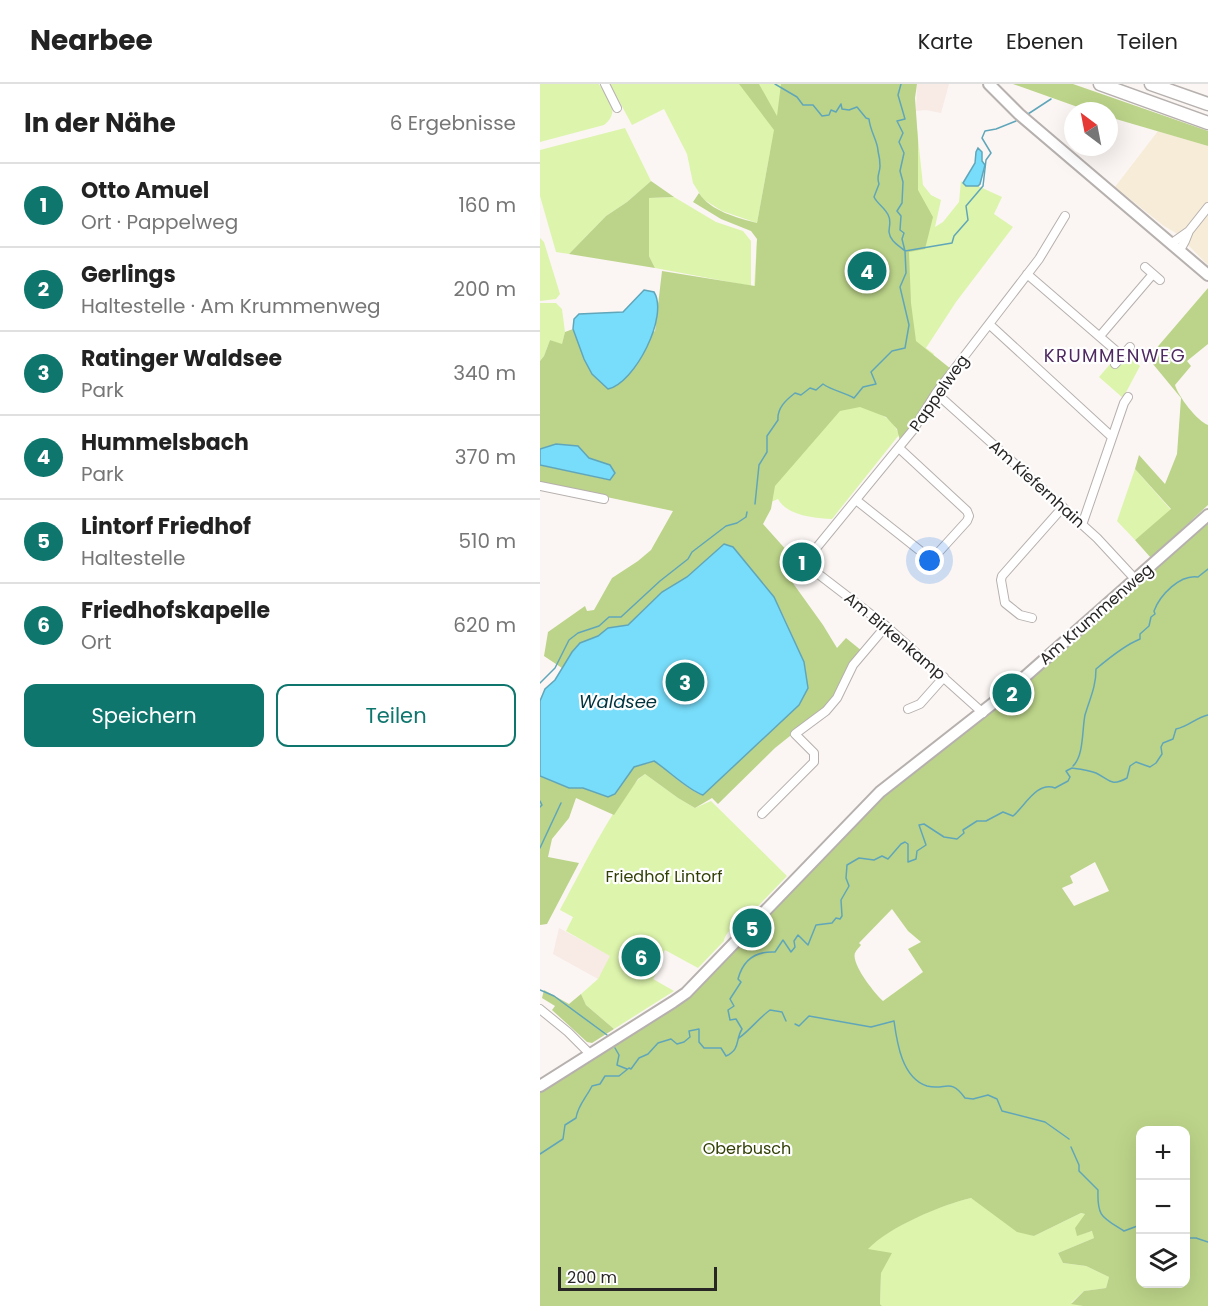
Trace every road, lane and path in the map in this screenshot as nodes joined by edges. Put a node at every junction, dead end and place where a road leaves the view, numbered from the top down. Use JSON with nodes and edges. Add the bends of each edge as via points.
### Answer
{"nodes":[{"id":1,"x":605,"y":84,"type":"edge"},
{"id":2,"x":989,"y":84,"type":"edge"},
{"id":3,"x":1100,"y":84,"type":"edge"},
{"id":4,"x":1151,"y":84,"type":"edge"},
{"id":5,"x":1208,"y":104,"type":"edge"},
{"id":6,"x":617,"y":108,"type":"dead end"},
{"id":7,"x":1208,"y":123,"type":"edge"},
{"id":8,"x":1208,"y":207,"type":"edge"},
{"id":9,"x":1065,"y":216,"type":"dead end"},
{"id":10,"x":1176,"y":246,"type":"junction"},
{"id":11,"x":1145,"y":267,"type":"dead end"},
{"id":12,"x":1028,"y":274,"type":"junction"},
{"id":13,"x":1208,"y":275,"type":"edge"},
{"id":14,"x":989,"y":324,"type":"junction"},
{"id":15,"x":1100,"y":336,"type":"junction"},
{"id":16,"x":1130,"y":347,"type":"dead end"},
{"id":17,"x":1122,"y":356,"type":"junction"},
{"id":18,"x":1115,"y":364,"type":"dead end"},
{"id":19,"x":936,"y":393,"type":"junction"},
{"id":20,"x":1128,"y":397,"type":"dead end"},
{"id":21,"x":1112,"y":437,"type":"junction"},
{"id":22,"x":899,"y":448,"type":"junction"},
{"id":23,"x":540,"y":486,"type":"edge"},
{"id":24,"x":604,"y":499,"type":"dead end"},
{"id":25,"x":856,"y":500,"type":"junction"},
{"id":26,"x":1063,"y":507,"type":"junction"},
{"id":27,"x":1208,"y":515,"type":"edge"},
{"id":28,"x":1082,"y":525,"type":"junction"},
{"id":29,"x":804,"y":563,"type":"joint"},
{"id":30,"x":1134,"y":579,"type":"junction"},
{"id":31,"x":1032,"y":618,"type":"dead end"},
{"id":32,"x":886,"y":626,"type":"junction"},
{"id":33,"x":944,"y":677,"type":"junction"},
{"id":34,"x":908,"y":709,"type":"dead end"},
{"id":35,"x":983,"y":712,"type":"junction"},
{"id":36,"x":762,"y":814,"type":"dead end"},
{"id":37,"x":540,"y":1009,"type":"edge"},
{"id":38,"x":590,"y":1054,"type":"junction"},
{"id":39,"x":540,"y":1086,"type":"edge"}],
"edges":[{"from":1,"to":6,"type":"street"},
{"from":2,"to":10,"type":"main road","via":[[1034,127]]},
{"from":3,"to":7,"type":"highway"},
{"from":4,"to":5,"type":"highway"},
{"from":8,"to":10,"type":"street","via":[[1185,242]]},
{"from":9,"to":12,"type":"street","name":"Pappelweg"},
{"from":10,"to":13,"type":"main road"},
{"from":11,"to":15,"type":"street","via":[[1156,277]]},
{"from":12,"to":14,"type":"street","name":"Pappelweg"},
{"from":12,"to":15,"type":"street"},
{"from":14,"to":19,"type":"street","name":"Pappelweg"},
{"from":14,"to":21,"type":"street"},
{"from":15,"to":17,"type":"street"},
{"from":16,"to":17,"type":"street"},
{"from":17,"to":18,"type":"street"},
{"from":19,"to":22,"type":"street","name":"Pappelweg"},
{"from":19,"to":26,"type":"street","name":"Am Kiefernhain"},
{"from":20,"to":21,"type":"street"},
{"from":21,"to":28,"type":"street"},
{"from":22,"to":25,"type":"street","name":"Pappelweg"},
{"from":22,"to":25,"type":"street","via":[[967,511],[967,522],[937,554],[928,557]]},
{"from":23,"to":24,"type":"street"},
{"from":25,"to":29,"type":"street","name":"Pappelweg"},
{"from":26,"to":28,"type":"street","name":"Am Kiefernhain"},
{"from":26,"to":31,"type":"street","via":[[1002,576],[1005,603],[1020,615]]},
{"from":27,"to":30,"type":"main road","name":"Am Krummenweg"},
{"from":28,"to":30,"type":"street","name":"Am Kiefernhain"},
{"from":29,"to":32,"type":"street","name":"Am Birkenkamp"},
{"from":30,"to":35,"type":"main road","name":"Am Krummenweg"},
{"from":32,"to":33,"type":"street","name":"Am Birkenkamp"},
{"from":32,"to":36,"type":"street","via":[[853,665],[837,698],[795,734],[814,753],[814,762]]},
{"from":33,"to":34,"type":"street","via":[[920,704]]},
{"from":33,"to":35,"type":"street","name":"Am Birkenkamp"},
{"from":35,"to":38,"type":"main road","name":"Am Krummenweg","via":[[880,792],[686,993]]},
{"from":37,"to":38,"type":"street"},
{"from":38,"to":39,"type":"main road","name":"Am Krummenweg"}]}
